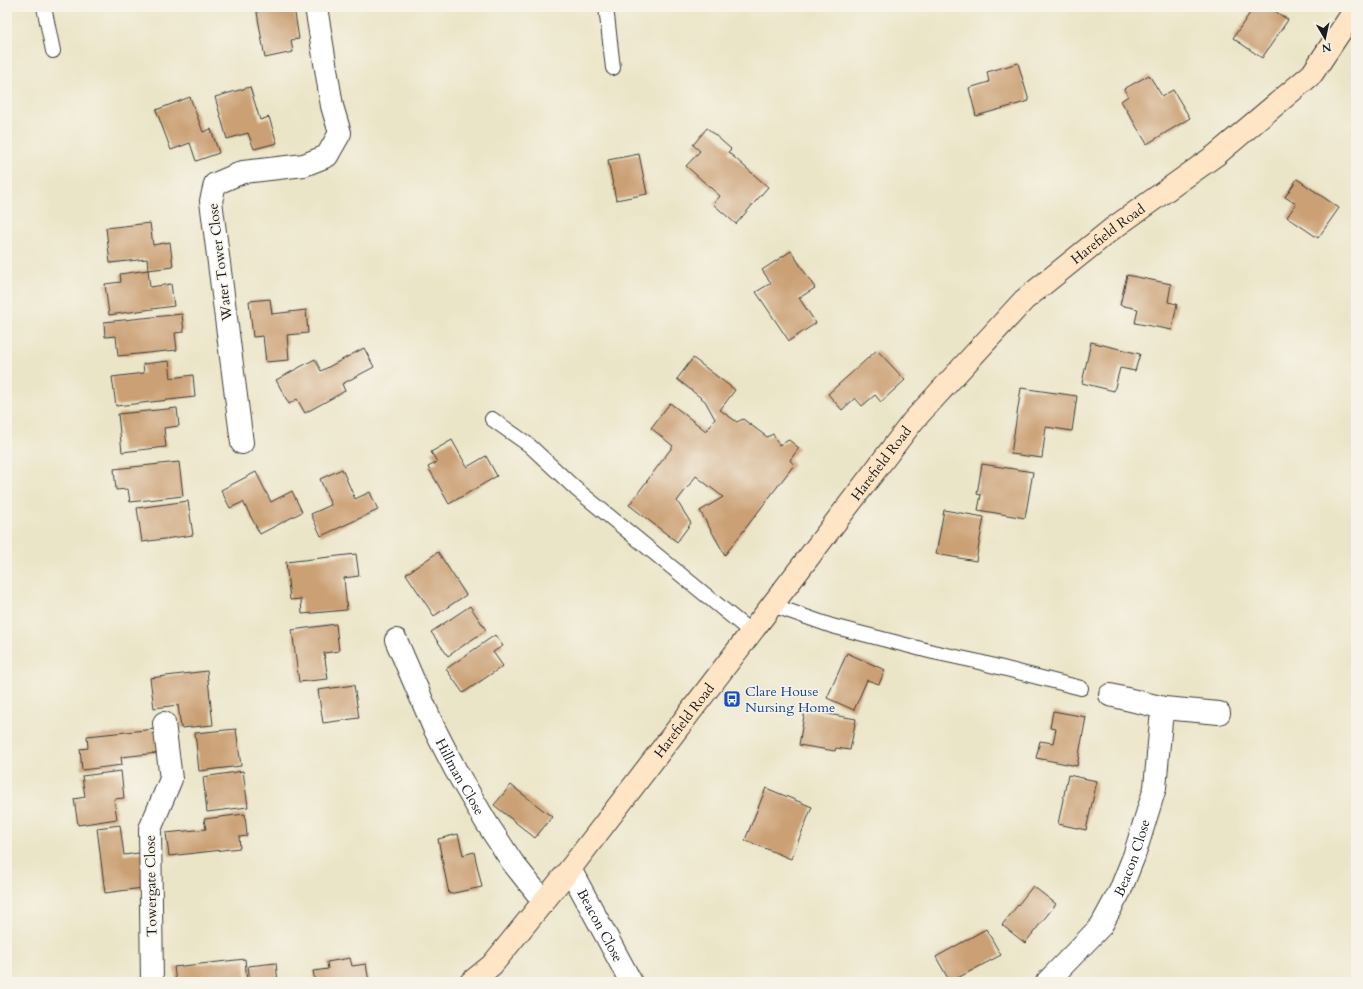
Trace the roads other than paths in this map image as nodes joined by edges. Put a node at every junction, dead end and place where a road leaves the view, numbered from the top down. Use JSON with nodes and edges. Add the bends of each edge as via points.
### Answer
{"nodes":[{"id":1,"x":44,"y":7,"type":"edge"},
{"id":2,"x":316,"y":7,"type":"edge"},
{"id":3,"x":606,"y":7,"type":"edge"},
{"id":4,"x":1356,"y":8,"type":"edge"},
{"id":5,"x":53,"y":51,"type":"dead end"},
{"id":6,"x":613,"y":68,"type":"dead end"},
{"id":7,"x":492,"y":419,"type":"dead end"},
{"id":8,"x":242,"y":443,"type":"dead end"},
{"id":9,"x":772,"y":605,"type":"junction"},
{"id":10,"x":751,"y":632,"type":"junction"},
{"id":11,"x":396,"y":640,"type":"dead end"},
{"id":12,"x":1081,"y":688,"type":"dead end"},
{"id":13,"x":1110,"y":696,"type":"dead end"},
{"id":14,"x":1164,"y":708,"type":"junction"},
{"id":15,"x":1219,"y":713,"type":"dead end"},
{"id":16,"x":164,"y":723,"type":"dead end"},
{"id":17,"x":570,"y":869,"type":"junction"},
{"id":18,"x":544,"y":902,"type":"junction"},
{"id":19,"x":152,"y":982,"type":"edge"},
{"id":20,"x":471,"y":982,"type":"edge"},
{"id":21,"x":631,"y":982,"type":"edge"},
{"id":22,"x":1047,"y":982,"type":"edge"}],
"edges":[{"from":1,"to":5,"type":"lane"},
{"from":2,"to":8,"type":"street","name":"Water Tower Close","via":[[332,106],[340,133],[327,156],[304,165],[244,172],[215,184],[211,201]]},
{"from":3,"to":6,"type":"lane"},
{"from":4,"to":9,"type":"main road","name":"Harefield Road","via":[[1312,74],[1216,155],[1112,229],[1024,300],[913,421]]},
{"from":7,"to":10,"type":"lane","via":[[529,445],[576,489]]},
{"from":9,"to":10,"type":"main road","name":"Harefield Road"},
{"from":9,"to":12,"type":"lane","via":[[832,626]]},
{"from":10,"to":17,"type":"main road","name":"Harefield Road"},
{"from":11,"to":18,"type":"street","name":"Hillman Close","via":[[434,728],[455,769],[513,863]]},
{"from":13,"to":14,"type":"street"},
{"from":14,"to":15,"type":"street"},
{"from":14,"to":22,"type":"street","name":"Beacon Close","via":[[1155,788],[1120,891],[1101,926]]},
{"from":16,"to":19,"type":"street","name":"Towergate Close","via":[[171,779],[150,828]]},
{"from":17,"to":18,"type":"main road","name":"Harefield Road"},
{"from":17,"to":21,"type":"street","name":"Beacon Close"},
{"from":18,"to":20,"type":"main road","name":"Harefield Road","via":[[492,965]]}]}
